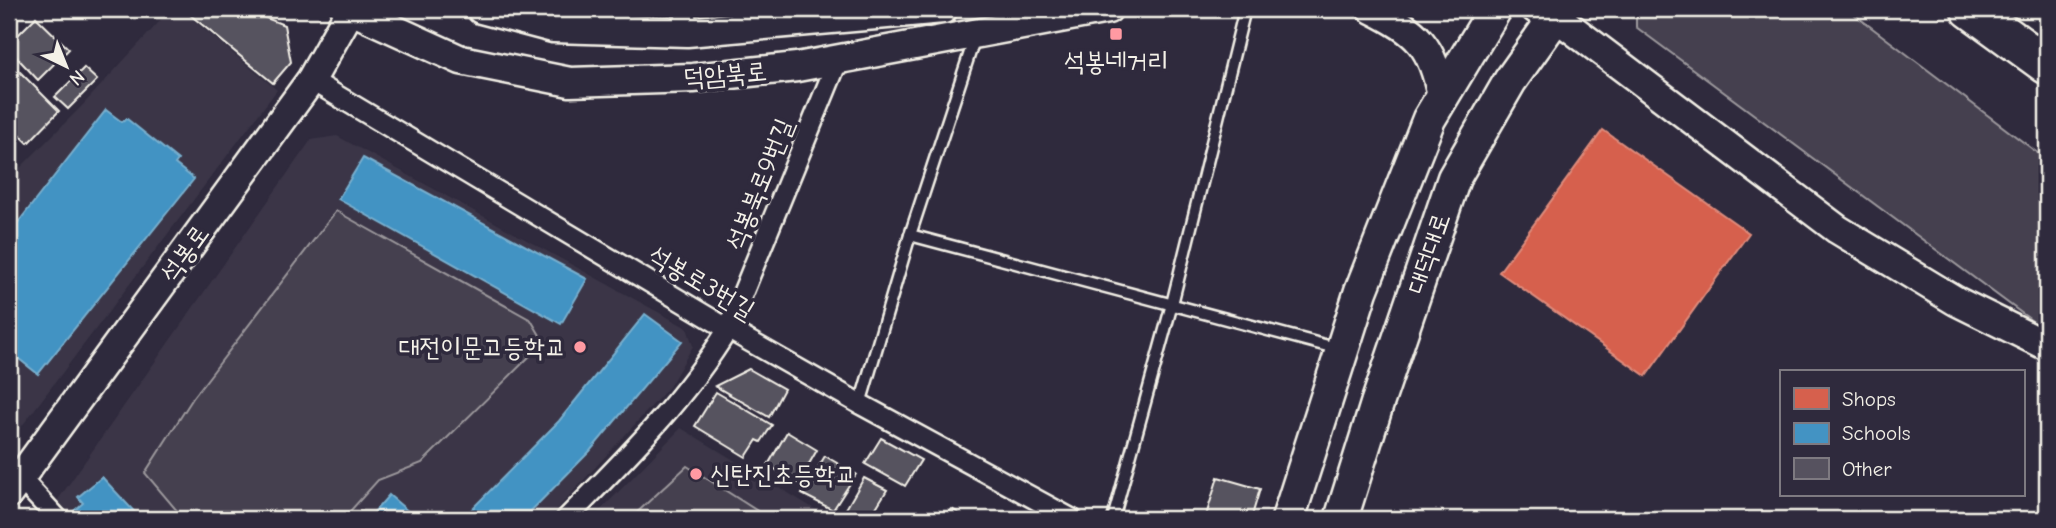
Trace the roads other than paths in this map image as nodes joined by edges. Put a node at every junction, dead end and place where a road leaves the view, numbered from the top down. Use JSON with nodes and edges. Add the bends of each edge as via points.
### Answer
{"nodes":[{"id":1,"x":351,"y":9,"type":"edge"},
{"id":2,"x":481,"y":9,"type":"edge"},
{"id":3,"x":943,"y":9,"type":"edge"},
{"id":4,"x":1108,"y":9,"type":"edge"},
{"id":5,"x":1245,"y":9,"type":"edge"},
{"id":6,"x":1372,"y":9,"type":"edge"},
{"id":7,"x":1495,"y":9,"type":"edge"},
{"id":8,"x":1970,"y":9,"type":"edge"},
{"id":9,"x":1551,"y":11,"type":"edge"},
{"id":10,"x":686,"y":20,"type":"edge"},
{"id":11,"x":976,"y":35,"type":"junction"},
{"id":12,"x":838,"y":60,"type":"junction"},
{"id":13,"x":2047,"y":65,"type":"edge"},
{"id":14,"x":311,"y":80,"type":"junction"},
{"id":15,"x":1442,"y":96,"type":"junction"},
{"id":16,"x":910,"y":235,"type":"junction"},
{"id":17,"x":1172,"y":304,"type":"junction"},
{"id":18,"x":728,"y":329,"type":"junction"},
{"id":19,"x":2047,"y":346,"type":"edge"},
{"id":20,"x":1343,"y":350,"type":"junction"},
{"id":21,"x":860,"y":404,"type":"junction"},
{"id":22,"x":13,"y":479,"type":"edge"},
{"id":23,"x":58,"y":519,"type":"edge"},
{"id":24,"x":566,"y":519,"type":"edge"},
{"id":25,"x":1072,"y":519,"type":"edge"},
{"id":26,"x":1113,"y":519,"type":"edge"},
{"id":27,"x":1288,"y":519,"type":"edge"},
{"id":28,"x":1341,"y":519,"type":"edge"}],
"edges":[{"from":1,"to":12,"type":"street","name":"덕암북로","via":[[461,60],[570,82],[694,78]]},
{"from":1,"to":14,"type":"street","name":"석봉로"},
{"from":2,"to":10,"type":"street","name":"덕암북로","via":[[554,28]]},
{"from":3,"to":10,"type":"street","name":"덕암북로"},
{"from":4,"to":11,"type":"street","name":"덕암북로"},
{"from":5,"to":17,"type":"lane"},
{"from":6,"to":15,"type":"street","via":[[1420,40],[1436,65]]},
{"from":7,"to":15,"type":"main road","name":"대덕대로"},
{"from":8,"to":13,"type":"highway"},
{"from":9,"to":19,"type":"street","via":[[1837,229],[1956,301]]},
{"from":9,"to":28,"type":"main road","name":"대덕대로","via":[[1454,177]]},
{"from":11,"to":12,"type":"street","name":"덕암북로"},
{"from":11,"to":16,"type":"lane"},
{"from":12,"to":18,"type":"street","name":"석봉북로9번길"},
{"from":14,"to":18,"type":"street","name":"석봉로3번길"},
{"from":14,"to":22,"type":"street","name":"석봉로"},
{"from":15,"to":20,"type":"main road","name":"대덕대로","via":[[1361,291]]},
{"from":16,"to":17,"type":"lane"},
{"from":16,"to":21,"type":"lane"},
{"from":17,"to":20,"type":"lane"},
{"from":17,"to":26,"type":"lane"},
{"from":18,"to":21,"type":"street","name":"석봉로3번길"},
{"from":18,"to":24,"type":"street","name":"석봉북로9번길","via":[[666,415]]},
{"from":20,"to":27,"type":"main road","name":"대덕대로"},
{"from":21,"to":25,"type":"street","name":"석봉로3번길"},
{"from":22,"to":23,"type":"street"}]}
